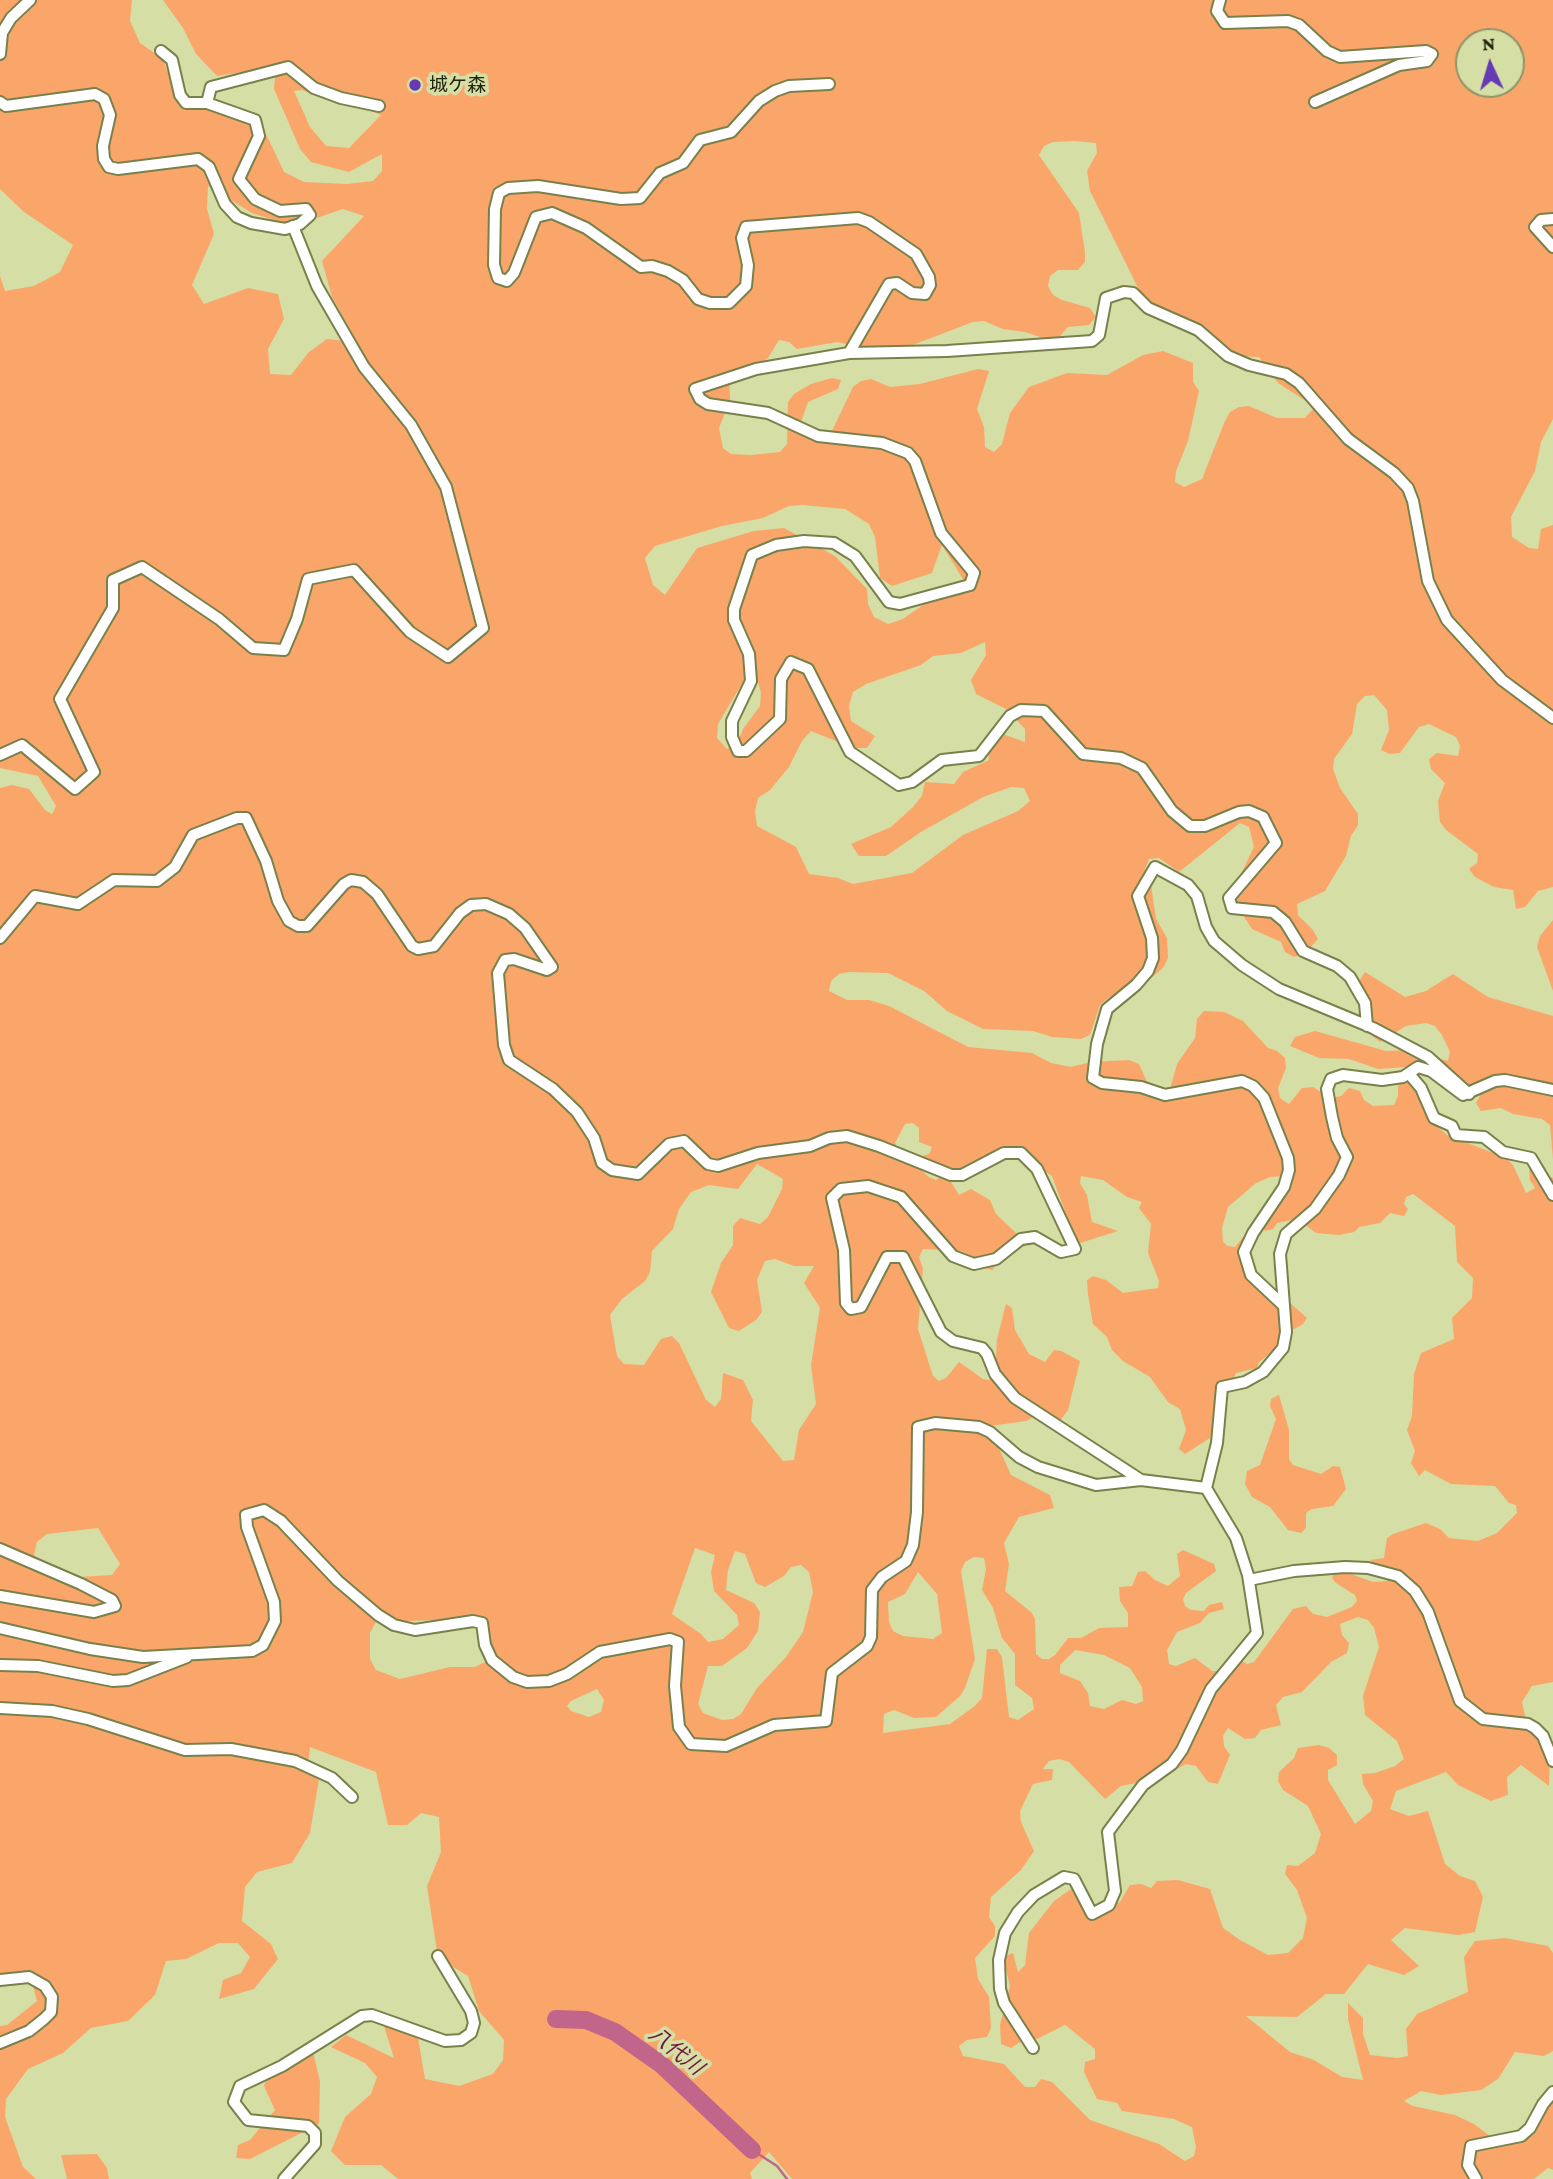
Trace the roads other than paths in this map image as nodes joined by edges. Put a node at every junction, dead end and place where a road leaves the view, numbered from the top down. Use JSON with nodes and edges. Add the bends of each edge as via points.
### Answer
{"nodes":[{"id":1,"x":30,"y":0,"type":"edge"},
{"id":2,"x":1220,"y":0,"type":"edge"},
{"id":3,"x":161,"y":51,"type":"dead end"},
{"id":4,"x":0,"y":54,"type":"edge"},
{"id":5,"x":829,"y":84,"type":"dead end"},
{"id":6,"x":0,"y":102,"type":"edge"},
{"id":7,"x":1315,"y":102,"type":"dead end"},
{"id":8,"x":207,"y":103,"type":"junction"},
{"id":9,"x":379,"y":106,"type":"dead end"},
{"id":10,"x":1553,"y":219,"type":"edge"},
{"id":11,"x":293,"y":226,"type":"junction"},
{"id":12,"x":1553,"y":247,"type":"edge"},
{"id":13,"x":849,"y":353,"type":"junction"},
{"id":14,"x":1553,"y":718,"type":"edge"},
{"id":15,"x":0,"y":755,"type":"edge"},
{"id":16,"x":0,"y":938,"type":"edge"},
{"id":17,"x":1367,"y":1026,"type":"junction"},
{"id":18,"x":1410,"y":1075,"type":"junction"},
{"id":19,"x":1553,"y":1090,"type":"edge"},
{"id":20,"x":1469,"y":1094,"type":"junction"},
{"id":21,"x":1553,"y":1195,"type":"edge"},
{"id":22,"x":1284,"y":1306,"type":"junction"},
{"id":23,"x":1141,"y":1480,"type":"junction"},
{"id":24,"x":1206,"y":1488,"type":"junction"},
{"id":25,"x":0,"y":1549,"type":"edge"},
{"id":26,"x":1249,"y":1580,"type":"junction"},
{"id":27,"x":0,"y":1596,"type":"edge"},
{"id":28,"x":0,"y":1628,"type":"edge"},
{"id":29,"x":189,"y":1656,"type":"junction"},
{"id":30,"x":0,"y":1665,"type":"edge"},
{"id":31,"x":0,"y":1708,"type":"edge"},
{"id":32,"x":1553,"y":1760,"type":"edge"},
{"id":33,"x":352,"y":1797,"type":"dead end"},
{"id":34,"x":438,"y":1956,"type":"dead end"},
{"id":35,"x":0,"y":1980,"type":"edge"},
{"id":36,"x":0,"y":2043,"type":"edge"},
{"id":37,"x":1033,"y":2048,"type":"dead end"},
{"id":38,"x":1553,"y":2092,"type":"edge"},
{"id":39,"x":284,"y":2179,"type":"edge"},
{"id":40,"x":1476,"y":2179,"type":"edge"}],
"edges":[{"from":1,"to":4,"type":"street","via":[[2,33]]},
{"from":2,"to":7,"type":"street","via":[[1217,11],[1225,23],[1299,24],[1340,57],[1432,54],[1427,61],[1399,65]]},
{"from":3,"to":8,"type":"street","via":[[172,60],[186,103]]},
{"from":5,"to":13,"type":"street","via":[[775,90],[731,132],[700,140],[683,163],[660,173],[640,198],[538,186],[508,188],[499,194],[495,209],[494,265],[498,278],[507,281],[536,217],[552,213],[586,228],[641,267],[668,271],[683,280],[698,299],[729,303],[746,286],[748,265],[741,238],[746,227],[858,218],[916,254],[930,285],[925,294],[890,284]]},
{"from":6,"to":11,"type":"street","via":[[6,106],[95,94],[104,99],[110,115],[103,146],[109,167],[198,159],[209,167],[225,204],[237,217],[274,227]]},
{"from":8,"to":9,"type":"street","via":[[211,88],[288,67],[314,88]]},
{"from":8,"to":11,"type":"street","via":[[255,120],[259,136],[239,178],[255,199],[280,211],[306,209],[310,215]]},
{"from":10,"to":12,"type":"street","via":[[1541,220],[1535,227]]},
{"from":11,"to":15,"type":"street","via":[[317,286],[364,367],[411,425],[446,487],[483,628],[448,657],[410,632],[354,570],[308,579],[284,650],[253,648],[142,567],[113,580],[113,608],[60,699],[94,772],[75,789],[22,745]]},
{"from":13,"to":14,"type":"street","via":[[1092,341],[1099,335],[1106,298],[1132,293],[1148,308],[1198,330],[1228,356],[1286,374],[1348,439],[1394,473],[1413,501],[1429,581],[1447,620],[1502,680]]},
{"from":13,"to":17,"type":"street","via":[[756,369],[695,389],[708,404],[768,413],[818,436],[882,443],[908,453],[942,533],[974,578],[970,585],[901,604],[888,602],[855,556],[834,543],[776,545],[752,555],[734,608],[734,620],[749,654],[751,681],[732,721],[738,751],[746,751],[780,719],[780,679],[791,662],[808,669],[850,752],[900,785],[912,782],[942,760],[979,756],[1010,716],[1021,710],[1044,711],[1083,754],[1121,758],[1142,768],[1172,811],[1191,826],[1205,826],[1239,812],[1263,817],[1276,843],[1229,898],[1231,908],[1273,912],[1303,951],[1350,977],[1365,1003]]},
{"from":16,"to":23,"type":"street","via":[[35,896],[78,904],[114,880],[157,881],[175,867],[193,835],[246,818],[267,861],[278,901],[289,921],[298,926],[307,926],[351,880],[363,882],[377,894],[418,949],[434,946],[471,905],[486,904],[526,928],[552,967],[547,970],[505,960],[498,974],[509,1060],[553,1089],[577,1112],[594,1138],[602,1163],[612,1170],[638,1174],[669,1144],[684,1141],[708,1164],[718,1166],[758,1153],[847,1136],[951,1175],[962,1175],[1004,1153],[1021,1153],[1037,1169],[1076,1249],[1061,1252],[1035,1237],[1021,1239],[996,1259],[974,1265],[953,1256],[901,1197],[868,1186],[841,1189],[832,1198],[844,1250],[846,1303],[851,1309],[862,1307],[887,1257],[903,1257],[940,1332],[953,1341],[982,1348],[1015,1398]]},
{"from":17,"to":20,"type":"street","via":[[1428,1057]]},
{"from":17,"to":22,"type":"street","via":[[1315,1006],[1242,965],[1214,941],[1188,885],[1155,867],[1138,896],[1152,938],[1153,958],[1142,978],[1107,1009],[1093,1078],[1165,1095],[1242,1081],[1264,1098],[1289,1170],[1284,1187],[1244,1252],[1251,1275]]},
{"from":18,"to":20,"type":"street","via":[[1413,1069],[1423,1068],[1459,1094]]},
{"from":18,"to":21,"type":"street","via":[[1434,1118],[1452,1126],[1455,1135],[1484,1137],[1503,1152],[1531,1158]]},
{"from":18,"to":22,"type":"street","via":[[1382,1080],[1338,1076],[1328,1084],[1337,1138],[1347,1157],[1315,1209],[1286,1234],[1280,1254]]},
{"from":19,"to":20,"type":"street","via":[[1505,1080]]},
{"from":22,"to":24,"type":"street","via":[[1286,1332],[1276,1360],[1263,1373],[1222,1387],[1217,1443]]},
{"from":23,"to":24,"type":"street"},
{"from":23,"to":29,"type":"street","via":[[1096,1485],[1038,1467],[979,1427],[935,1423],[918,1427],[913,1545],[906,1561],[872,1590],[871,1637],[867,1646],[832,1673],[826,1721],[774,1725],[726,1745],[691,1744],[679,1727],[675,1686],[678,1642],[670,1639],[600,1652],[549,1681],[527,1682],[492,1660],[482,1623],[415,1630],[394,1625],[338,1581],[281,1521],[264,1510],[246,1515],[274,1602],[270,1636],[253,1651]]},
{"from":24,"to":26,"type":"street","via":[[1236,1538]]},
{"from":25,"to":27,"type":"street","via":[[81,1584],[116,1605],[94,1612]]},
{"from":26,"to":32,"type":"street","via":[[1345,1567],[1398,1576],[1429,1612],[1460,1701],[1483,1719],[1535,1728]]},
{"from":26,"to":37,"type":"street","via":[[1257,1633],[1211,1689],[1172,1764],[1143,1784],[1108,1832],[1115,1891],[1110,1905],[1092,1914],[1074,1879],[1064,1877],[1034,1895],[1005,1933],[999,1960],[1000,1989]]},
{"from":28,"to":29,"type":"street","via":[[143,1657]]},
{"from":29,"to":30,"type":"street","via":[[128,1680],[113,1681],[38,1666]]},
{"from":31,"to":33,"type":"street","via":[[88,1719],[185,1750],[231,1749],[295,1761],[332,1778]]},
{"from":34,"to":39,"type":"street","via":[[471,2011],[471,2034],[445,2041],[362,2015],[282,2066],[240,2086],[234,2102],[248,2120],[308,2126],[315,2133],[315,2144]]},
{"from":35,"to":36,"type":"street","via":[[29,1977],[46,1986],[52,1997],[51,2012],[44,2019]]},
{"from":38,"to":40,"type":"street","via":[[1521,2136],[1471,2146],[1468,2165]]}]}
